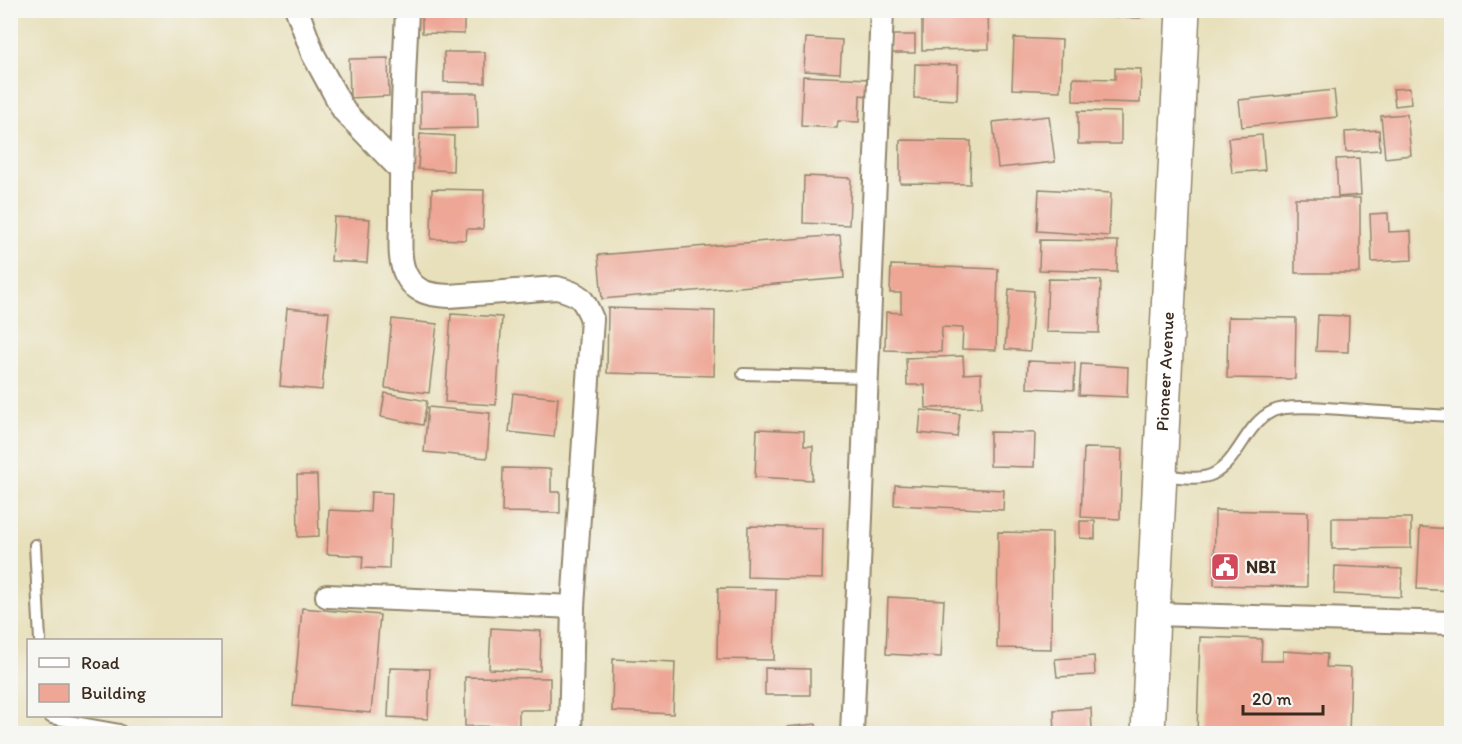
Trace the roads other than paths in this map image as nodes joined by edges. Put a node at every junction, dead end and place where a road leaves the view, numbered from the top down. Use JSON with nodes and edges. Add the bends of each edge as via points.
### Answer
{"nodes":[{"id":1,"x":297,"y":10,"type":"edge"},
{"id":2,"x":407,"y":10,"type":"edge"},
{"id":3,"x":882,"y":10,"type":"edge"},
{"id":4,"x":1183,"y":10,"type":"edge"},
{"id":5,"x":400,"y":169,"type":"junction"},
{"id":6,"x":743,"y":374,"type":"dead end"},
{"id":7,"x":867,"y":377,"type":"junction"},
{"id":8,"x":1452,"y":416,"type":"edge"},
{"id":9,"x":1160,"y":476,"type":"junction"},
{"id":10,"x":35,"y":544,"type":"dead end"},
{"id":11,"x":327,"y":596,"type":"dead end"},
{"id":12,"x":573,"y":607,"type":"junction"},
{"id":13,"x":1153,"y":614,"type":"junction"},
{"id":14,"x":1452,"y":623,"type":"edge"},
{"id":15,"x":40,"y":639,"type":"edge"},
{"id":16,"x":50,"y":717,"type":"edge"},
{"id":17,"x":125,"y":734,"type":"edge"},
{"id":18,"x":570,"y":734,"type":"edge"},
{"id":19,"x":852,"y":734,"type":"edge"},
{"id":20,"x":1148,"y":734,"type":"edge"}],
"edges":[{"from":1,"to":5,"type":"street","via":[[313,54],[344,111]]},
{"from":2,"to":5,"type":"street"},
{"from":3,"to":7,"type":"street"},
{"from":4,"to":9,"type":"highway","name":"Pioneer Avenue"},
{"from":5,"to":12,"type":"street","via":[[402,261],[406,276],[417,289],[448,296],[557,288],[573,292],[585,302],[592,318]]},
{"from":6,"to":7,"type":"lane"},
{"from":7,"to":19,"type":"street"},
{"from":8,"to":9,"type":"lane","via":[[1319,408],[1274,410],[1259,420],[1229,461],[1213,474]]},
{"from":9,"to":13,"type":"highway","name":"Pioneer Avenue"},
{"from":10,"to":15,"type":"lane"},
{"from":11,"to":12,"type":"street"},
{"from":12,"to":18,"type":"street"},
{"from":13,"to":14,"type":"street"},
{"from":13,"to":20,"type":"highway","name":"Pioneer Avenue"},
{"from":16,"to":17,"type":"lane"}]}
